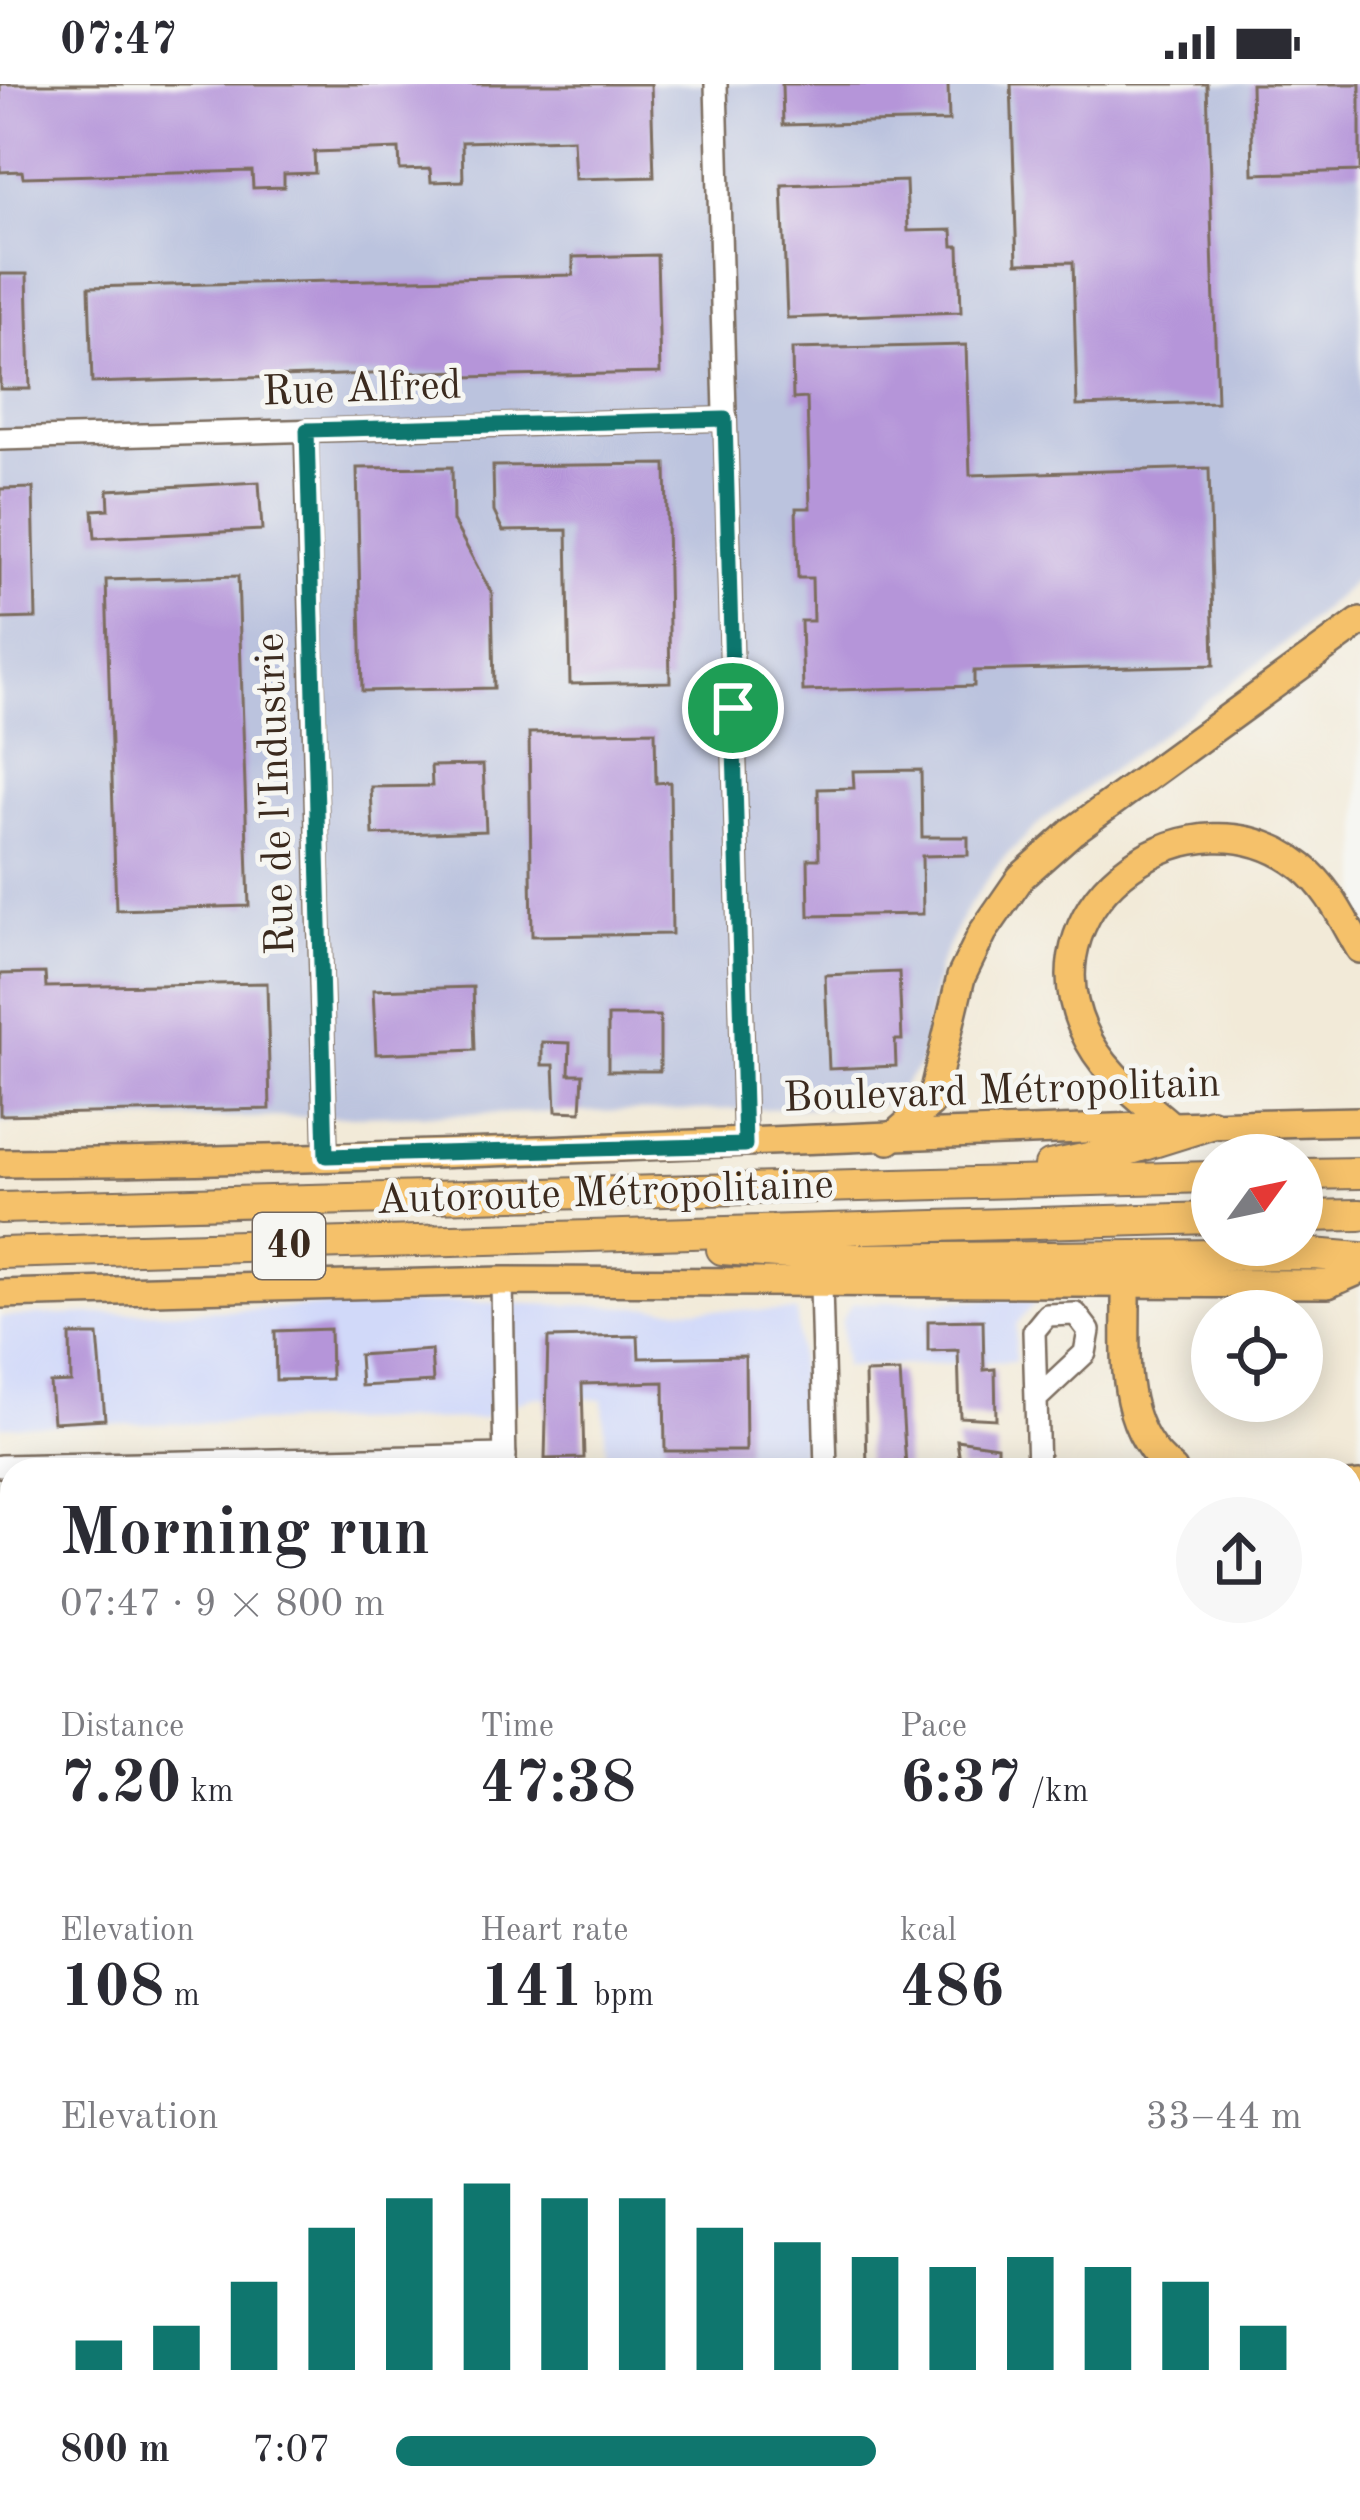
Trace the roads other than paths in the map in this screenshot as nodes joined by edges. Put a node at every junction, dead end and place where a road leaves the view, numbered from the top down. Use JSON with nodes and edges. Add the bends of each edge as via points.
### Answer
{"nodes":[{"id":1,"x":716,"y":84,"type":"edge"},
{"id":2,"x":725,"y":419,"type":"junction"},
{"id":3,"x":307,"y":430,"type":"junction"},
{"id":4,"x":0,"y":439,"type":"edge"},
{"id":5,"x":1360,"y":622,"type":"edge"},
{"id":6,"x":1360,"y":949,"type":"edge"},
{"id":7,"x":1360,"y":1121,"type":"edge"},
{"id":8,"x":1169,"y":1124,"type":"junction"},
{"id":9,"x":1211,"y":1124,"type":"junction"},
{"id":10,"x":889,"y":1140,"type":"junction"},
{"id":11,"x":745,"y":1145,"type":"junction"},
{"id":12,"x":326,"y":1156,"type":"junction"},
{"id":13,"x":0,"y":1163,"type":"edge"},
{"id":14,"x":1360,"y":1173,"type":"edge"},
{"id":15,"x":1323,"y":1174,"type":"edge"},
{"id":16,"x":1191,"y":1178,"type":"edge"},
{"id":17,"x":967,"y":1183,"type":"junction"},
{"id":18,"x":0,"y":1208,"type":"edge"},
{"id":19,"x":1360,"y":1215,"type":"edge"},
{"id":20,"x":1323,"y":1216,"type":"edge"},
{"id":21,"x":1191,"y":1219,"type":"edge"},
{"id":22,"x":579,"y":1239,"type":"junction"},
{"id":23,"x":0,"y":1253,"type":"edge"},
{"id":24,"x":1360,"y":1258,"type":"edge"},
{"id":25,"x":1360,"y":1270,"type":"edge"},
{"id":26,"x":502,"y":1281,"type":"junction"},
{"id":27,"x":821,"y":1286,"type":"junction"},
{"id":28,"x":1126,"y":1286,"type":"junction"},
{"id":29,"x":0,"y":1294,"type":"edge"},
{"id":30,"x":1036,"y":1399,"type":"dead end"},
{"id":31,"x":505,"y":1458,"type":"edge"},
{"id":32,"x":826,"y":1458,"type":"edge"},
{"id":33,"x":1038,"y":1458,"type":"edge"},
{"id":34,"x":1161,"y":1458,"type":"edge"}],
"edges":[{"from":1,"to":2,"type":"street"},
{"from":2,"to":3,"type":"street","name":"Rue Alfred"},
{"from":2,"to":11,"type":"street"},
{"from":3,"to":4,"type":"street","name":"Rue Alfred"},
{"from":3,"to":12,"type":"street","name":"Rue de l'Industrie"},
{"from":5,"to":10,"type":"main road","via":[[1072,831],[1021,877],[963,973],[931,1102]]},
{"from":6,"to":8,"type":"main road","via":[[1314,878],[1256,843],[1191,838],[1125,868],[1080,929],[1073,998],[1097,1057]]},
{"from":7,"to":9,"type":"main road","name":"Boulevard Métropolitain"},
{"from":8,"to":9,"type":"main road","name":"Boulevard Métropolitain"},
{"from":8,"to":10,"type":"main road","name":"Boulevard Métropolitain"},
{"from":9,"to":17,"type":"highway"},
{"from":10,"to":11,"type":"main road","name":"Boulevard Métropolitain"},
{"from":11,"to":12,"type":"main road","name":"Boulevard Métropolitain"},
{"from":12,"to":13,"type":"main road","name":"Boulevard Métropolitain"},
{"from":14,"to":15,"type":"highway"},
{"from":16,"to":17,"type":"highway","name":"Autoroute Métropolitaine","number":"40"},
{"from":17,"to":18,"type":"highway","name":"Autoroute Métropolitaine","number":"40"},
{"from":19,"to":20,"type":"highway"},
{"from":21,"to":22,"type":"highway","name":"Autoroute Métropolitaine","number":"40"},
{"from":22,"to":23,"type":"highway","name":"Autoroute Métropolitaine","number":"40"},
{"from":22,"to":24,"type":"highway","via":[[860,1259]]},
{"from":25,"to":28,"type":"main road","via":[[1328,1283]]},
{"from":26,"to":27,"type":"main road"},
{"from":26,"to":29,"type":"main road"},
{"from":26,"to":31,"type":"street"},
{"from":27,"to":28,"type":"main road"},
{"from":27,"to":32,"type":"street"},
{"from":28,"to":34,"type":"main road","via":[[1133,1414]]},
{"from":30,"to":33,"type":"street"}]}
